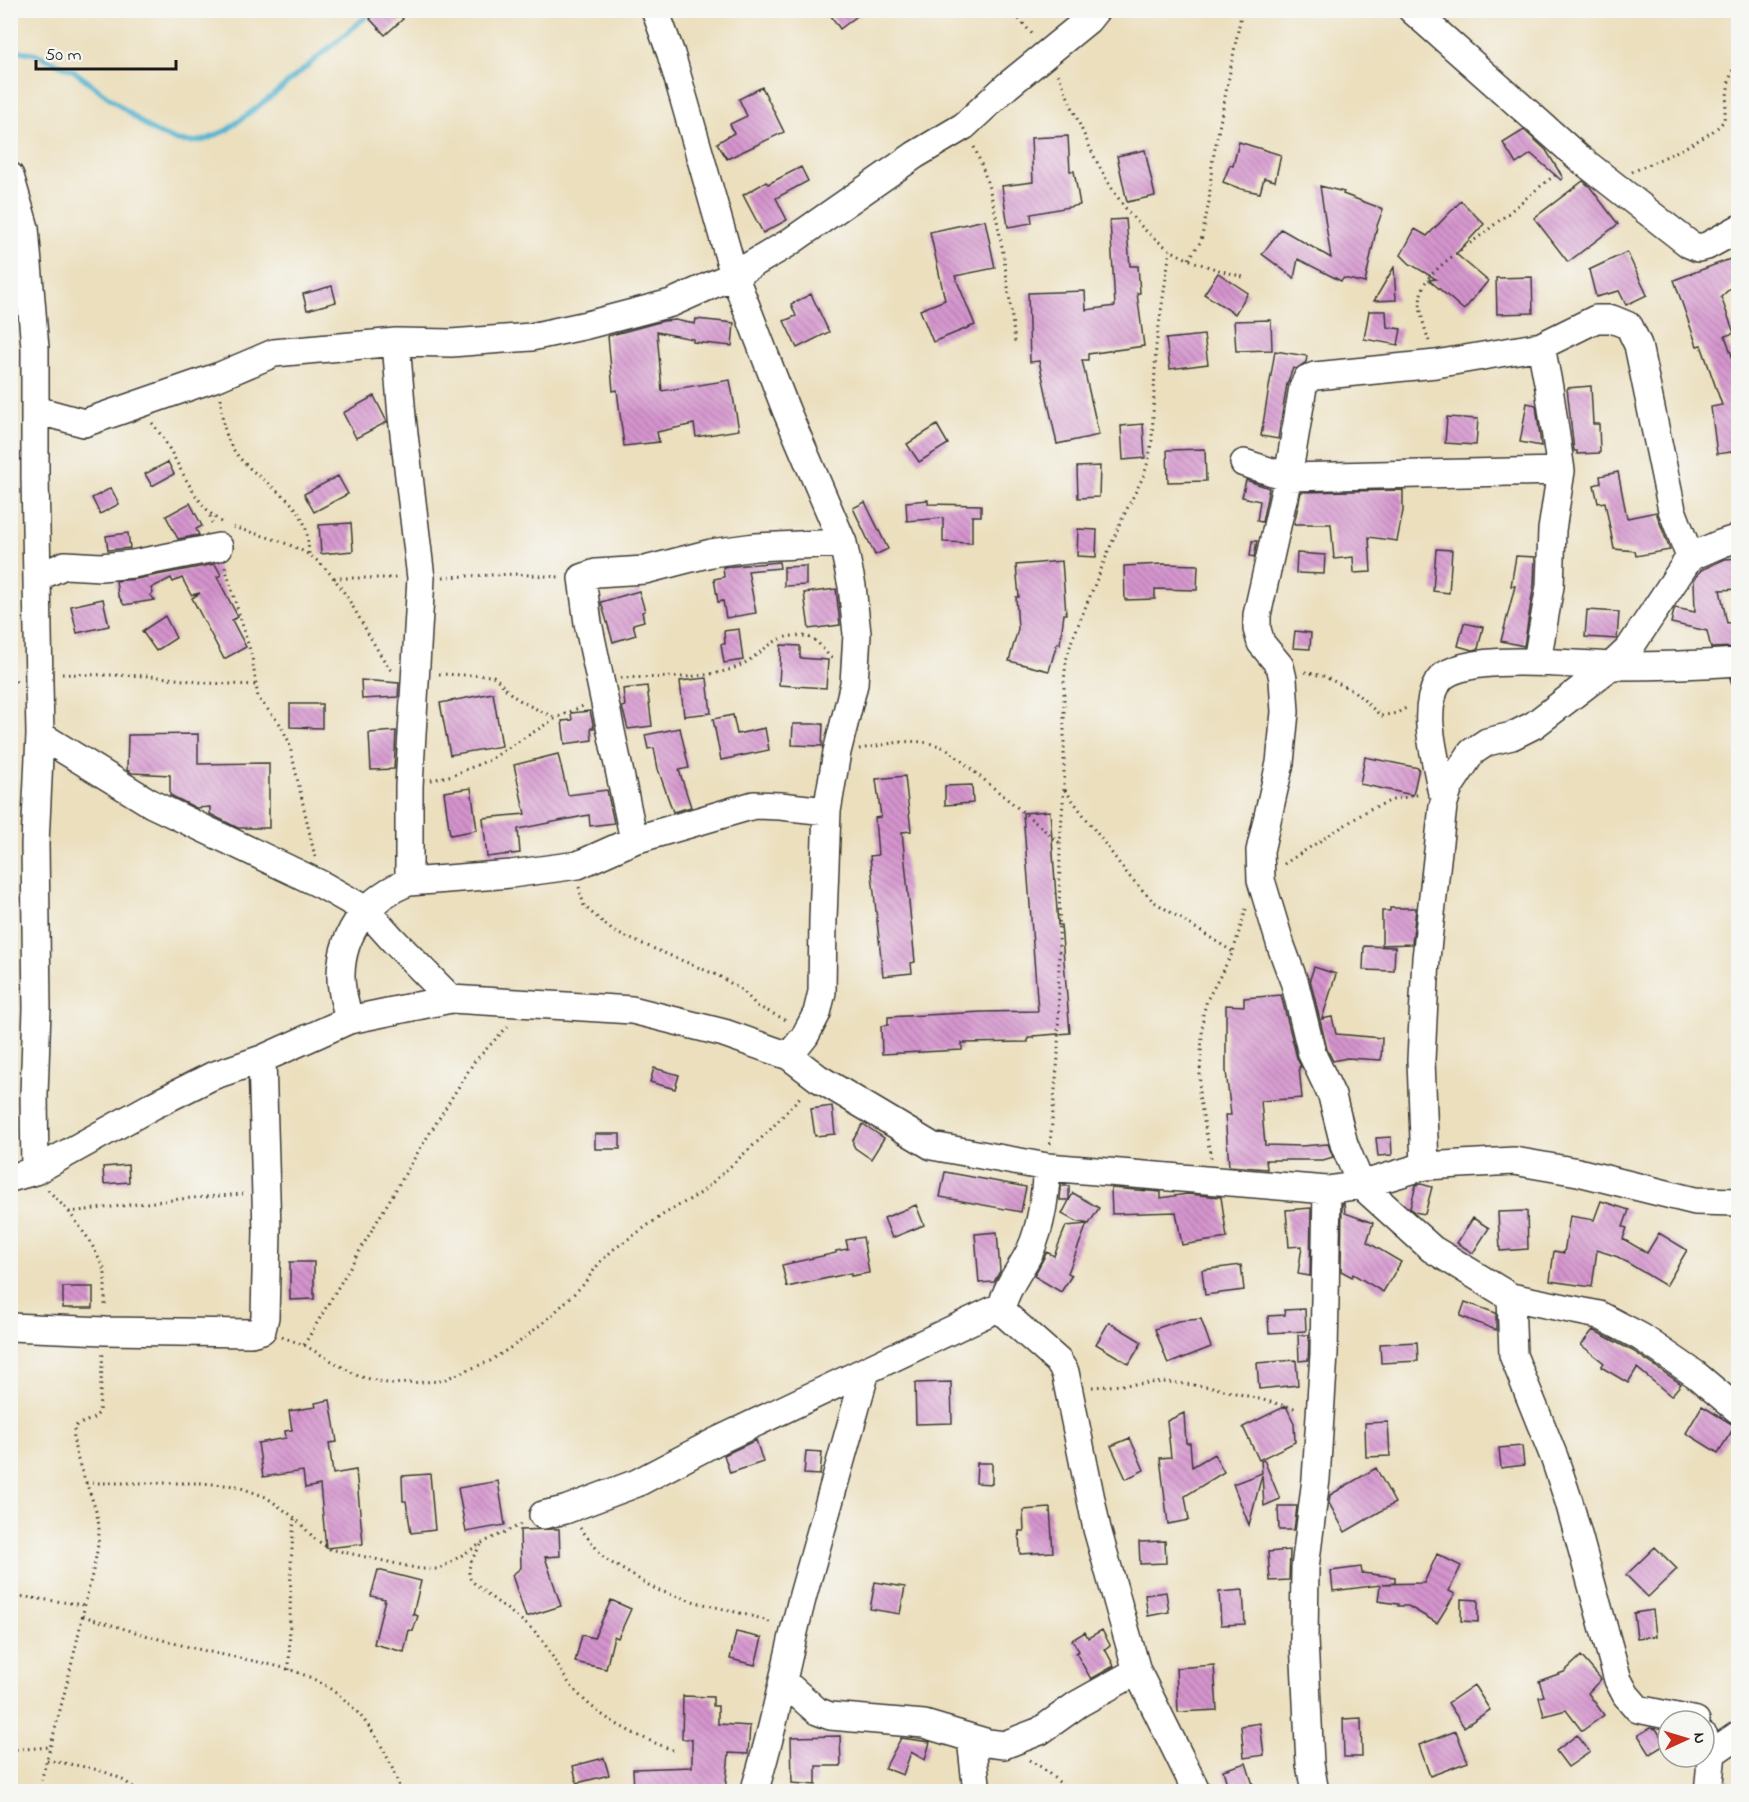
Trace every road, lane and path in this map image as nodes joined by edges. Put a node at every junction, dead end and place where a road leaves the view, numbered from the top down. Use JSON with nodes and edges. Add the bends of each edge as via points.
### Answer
{"nodes":[{"id":1,"x":655,"y":10,"type":"edge"},
{"id":2,"x":1011,"y":10,"type":"edge"},
{"id":3,"x":1096,"y":10,"type":"edge"},
{"id":4,"x":1242,"y":10,"type":"edge"},
{"id":5,"x":1412,"y":10,"type":"edge"},
{"id":6,"x":1049,"y":53,"type":"junction"},
{"id":7,"x":1738,"y":57,"type":"edge"},
{"id":8,"x":964,"y":126,"type":"junction"},
{"id":9,"x":1579,"y":158,"type":"junction"},
{"id":10,"x":10,"y":177,"type":"edge"},
{"id":11,"x":1610,"y":183,"type":"junction"},
{"id":12,"x":1738,"y":229,"type":"edge"},
{"id":13,"x":1170,"y":250,"type":"junction"},
{"id":14,"x":1189,"y":259,"type":"junction"},
{"id":15,"x":734,"y":275,"type":"junction"},
{"id":16,"x":1246,"y":278,"type":"dead end"},
{"id":17,"x":396,"y":342,"type":"junction"},
{"id":18,"x":1016,"y":342,"type":"dead end"},
{"id":19,"x":1541,"y":346,"type":"junction"},
{"id":20,"x":1436,"y":364,"type":"junction"},
{"id":21,"x":220,"y":376,"type":"junction"},
{"id":22,"x":136,"y":405,"type":"junction"},
{"id":23,"x":36,"y":410,"type":"junction"},
{"id":24,"x":1244,"y":463,"type":"dead end"},
{"id":25,"x":1561,"y":471,"type":"junction"},
{"id":26,"x":1288,"y":477,"type":"junction"},
{"id":27,"x":210,"y":516,"type":"junction"},
{"id":28,"x":1738,"y":538,"type":"edge"},
{"id":29,"x":843,"y":543,"type":"junction"},
{"id":30,"x":219,"y":547,"type":"junction"},
{"id":31,"x":309,"y":555,"type":"junction"},
{"id":32,"x":1690,"y":557,"type":"junction"},
{"id":33,"x":38,"y":577,"type":"junction"},
{"id":34,"x":334,"y":578,"type":"junction"},
{"id":35,"x":421,"y":578,"type":"junction"},
{"id":36,"x":582,"y":578,"type":"junction"},
{"id":37,"x":1537,"y":661,"type":"junction"},
{"id":38,"x":1738,"y":662,"type":"edge"},
{"id":39,"x":1280,"y":666,"type":"junction"},
{"id":40,"x":1611,"y":666,"type":"junction"},
{"id":41,"x":416,"y":673,"type":"junction"},
{"id":42,"x":39,"y":674,"type":"junction"},
{"id":43,"x":854,"y":684,"type":"junction"},
{"id":44,"x":257,"y":685,"type":"junction"},
{"id":45,"x":603,"y":697,"type":"junction"},
{"id":46,"x":1431,"y":698,"type":"junction"},
{"id":47,"x":415,"y":700,"type":"junction"},
{"id":48,"x":556,"y":718,"type":"junction"},
{"id":49,"x":40,"y":735,"type":"junction"},
{"id":50,"x":837,"y":752,"type":"junction"},
{"id":51,"x":409,"y":786,"type":"junction"},
{"id":52,"x":1064,"y":788,"type":"junction"},
{"id":53,"x":1441,"y":789,"type":"joint"},
{"id":54,"x":827,"y":811,"type":"junction"},
{"id":55,"x":634,"y":840,"type":"junction"},
{"id":56,"x":1060,"y":843,"type":"junction"},
{"id":57,"x":578,"y":866,"type":"junction"},
{"id":58,"x":1261,"y":880,"type":"junction"},
{"id":59,"x":409,"y":882,"type":"junction"},
{"id":60,"x":322,"y":885,"type":"junction"},
{"id":61,"x":366,"y":910,"type":"junction"},
{"id":62,"x":1233,"y":952,"type":"junction"},
{"id":63,"x":452,"y":999,"type":"junction"},
{"id":64,"x":529,"y":1003,"type":"junction"},
{"id":65,"x":349,"y":1020,"type":"junction"},
{"id":66,"x":797,"y":1046,"type":"junction"},
{"id":67,"x":262,"y":1059,"type":"junction"},
{"id":68,"x":818,"y":1078,"type":"junction"},
{"id":69,"x":1425,"y":1166,"type":"junction"},
{"id":70,"x":1047,"y":1167,"type":"junction"},
{"id":71,"x":23,"y":1175,"type":"edge"},
{"id":72,"x":1214,"y":1181,"type":"junction"},
{"id":73,"x":1361,"y":1185,"type":"junction"},
{"id":74,"x":1327,"y":1190,"type":"junction"},
{"id":75,"x":265,"y":1193,"type":"junction"},
{"id":76,"x":1738,"y":1202,"type":"edge"},
{"id":77,"x":69,"y":1212,"type":"junction"},
{"id":78,"x":1511,"y":1297,"type":"junction"},
{"id":79,"x":1002,"y":1306,"type":"junction"},
{"id":80,"x":10,"y":1327,"type":"edge"},
{"id":81,"x":105,"y":1331,"type":"junction"},
{"id":82,"x":866,"y":1371,"type":"junction"},
{"id":83,"x":1069,"y":1388,"type":"junction"},
{"id":84,"x":1738,"y":1410,"type":"edge"},
{"id":85,"x":1320,"y":1416,"type":"junction"},
{"id":86,"x":86,"y":1483,"type":"junction"},
{"id":87,"x":554,"y":1513,"type":"junction"},
{"id":88,"x":294,"y":1518,"type":"junction"},
{"id":89,"x":482,"y":1543,"type":"junction"},
{"id":90,"x":10,"y":1595,"type":"edge"},
{"id":91,"x":85,"y":1605,"type":"junction"},
{"id":92,"x":83,"y":1616,"type":"junction"},
{"id":93,"x":793,"y":1632,"type":"junction"},
{"id":94,"x":289,"y":1670,"type":"junction"},
{"id":95,"x":1137,"y":1671,"type":"junction"},
{"id":96,"x":784,"y":1682,"type":"junction"},
{"id":97,"x":1656,"y":1713,"type":"edge"},
{"id":98,"x":1738,"y":1736,"type":"edge"},
{"id":99,"x":971,"y":1739,"type":"junction"},
{"id":100,"x":1716,"y":1742,"type":"edge"},
{"id":101,"x":1004,"y":1745,"type":"junction"},
{"id":102,"x":50,"y":1747,"type":"junction"},
{"id":103,"x":10,"y":1750,"type":"edge"},
{"id":104,"x":675,"y":1751,"type":"dead end"},
{"id":105,"x":47,"y":1760,"type":"junction"},
{"id":106,"x":1708,"y":1769,"type":"edge"},
{"id":107,"x":38,"y":1791,"type":"edge"},
{"id":108,"x":137,"y":1791,"type":"edge"},
{"id":109,"x":402,"y":1791,"type":"edge"},
{"id":110,"x":754,"y":1791,"type":"edge"},
{"id":111,"x":977,"y":1791,"type":"edge"},
{"id":112,"x":1071,"y":1791,"type":"edge"},
{"id":113,"x":1197,"y":1791,"type":"edge"},
{"id":114,"x":1315,"y":1791,"type":"edge"},
{"id":115,"x":1708,"y":1791,"type":"edge"}],
"edges":[{"from":1,"to":15,"type":"street"},
{"from":2,"to":6,"type":"path"},
{"from":3,"to":6,"type":"street"},
{"from":4,"to":14,"type":"path","via":[[1201,241]]},
{"from":5,"to":9,"type":"street"},
{"from":6,"to":8,"type":"street"},
{"from":6,"to":13,"type":"path","via":[[1114,193],[1132,218]]},
{"from":7,"to":11,"type":"path","via":[[1729,80],[1721,126]]},
{"from":8,"to":15,"type":"street"},
{"from":8,"to":18,"type":"path","via":[[979,158],[990,198]]},
{"from":9,"to":11,"type":"street"},
{"from":9,"to":20,"type":"path","via":[[1535,189],[1425,283],[1421,316]]},
{"from":10,"to":23,"type":"street","via":[[25,228]]},
{"from":11,"to":12,"type":"street","via":[[1698,249]]},
{"from":13,"to":14,"type":"path"},
{"from":13,"to":52,"type":"path","via":[[1156,346],[1149,458],[1066,661]]},
{"from":14,"to":16,"type":"path"},
{"from":15,"to":17,"type":"street","via":[[671,303],[531,337],[451,343]]},
{"from":15,"to":29,"type":"street"},
{"from":17,"to":21,"type":"street","via":[[274,353]]},
{"from":17,"to":35,"type":"street"},
{"from":19,"to":20,"type":"street"},
{"from":19,"to":25,"type":"street"},
{"from":19,"to":32,"type":"street","via":[[1596,319],[1612,319],[1629,326],[1638,345],[1672,510]]},
{"from":20,"to":26,"type":"street","via":[[1307,379]]},
{"from":21,"to":22,"type":"street"},
{"from":21,"to":31,"type":"path","via":[[225,435],[247,467],[300,514]]},
{"from":22,"to":23,"type":"street","via":[[84,423]]},
{"from":22,"to":27,"type":"path","via":[[154,426]]},
{"from":23,"to":33,"type":"street"},
{"from":24,"to":26,"type":"street"},
{"from":25,"to":26,"type":"street"},
{"from":25,"to":37,"type":"street","via":[[1552,530],[1550,586]]},
{"from":26,"to":39,"type":"street","via":[[1257,615],[1261,643]]},
{"from":27,"to":30,"type":"path"},
{"from":27,"to":31,"type":"path"},
{"from":28,"to":32,"type":"street"},
{"from":29,"to":36,"type":"street","via":[[755,547],[711,553],[645,570],[596,573]]},
{"from":29,"to":43,"type":"street","via":[[857,634]]},
{"from":30,"to":33,"type":"street","via":[[134,564],[64,565]]},
{"from":30,"to":44,"type":"path"},
{"from":31,"to":34,"type":"path"},
{"from":32,"to":40,"type":"street","via":[[1629,649]]},
{"from":33,"to":42,"type":"street"},
{"from":34,"to":35,"type":"path"},
{"from":34,"to":47,"type":"path","via":[[382,659]]},
{"from":35,"to":36,"type":"path","via":[[514,574]]},
{"from":35,"to":41,"type":"street"},
{"from":36,"to":45,"type":"street"},
{"from":37,"to":40,"type":"street"},
{"from":37,"to":46,"type":"street","via":[[1458,669],[1445,674]]},
{"from":38,"to":40,"type":"street"},
{"from":39,"to":46,"type":"path","via":[[1341,683],[1381,716]]},
{"from":39,"to":58,"type":"street","via":[[1285,712],[1280,763],[1260,850]]},
{"from":40,"to":69,"type":"street","via":[[1534,725],[1487,742],[1472,752],[1449,787],[1443,806],[1426,958],[1421,1060]]},
{"from":41,"to":47,"type":"street"},
{"from":41,"to":48,"type":"path","via":[[493,676],[523,702]]},
{"from":42,"to":44,"type":"path","via":[[151,676]]},
{"from":42,"to":49,"type":"street"},
{"from":43,"to":45,"type":"path","via":[[839,679],[838,664],[819,642],[794,635],[778,638],[758,656],[736,667],[708,675],[620,678]]},
{"from":43,"to":50,"type":"street"},
{"from":44,"to":60,"type":"path","via":[[258,698],[280,724],[289,742]]},
{"from":45,"to":48,"type":"path"},
{"from":45,"to":55,"type":"street"},
{"from":46,"to":53,"type":"street","via":[[1430,725]]},
{"from":47,"to":51,"type":"street"},
{"from":48,"to":51,"type":"path","via":[[489,760],[453,775]]},
{"from":49,"to":60,"type":"street","via":[[152,804]]},
{"from":49,"to":71,"type":"street","via":[[35,844],[34,1094]]},
{"from":50,"to":54,"type":"street"},
{"from":50,"to":56,"type":"path","via":[[911,741],[930,742],[947,749]]},
{"from":51,"to":59,"type":"street"},
{"from":52,"to":56,"type":"path"},
{"from":52,"to":62,"type":"path","via":[[1128,875],[1153,901]]},
{"from":53,"to":58,"type":"path","via":[[1370,809]]},
{"from":54,"to":55,"type":"street","via":[[754,805]]},
{"from":54,"to":66,"type":"street","via":[[822,992],[817,1013]]},
{"from":55,"to":57,"type":"street"},
{"from":56,"to":70,"type":"path","via":[[1058,1057]]},
{"from":57,"to":59,"type":"street"},
{"from":57,"to":66,"type":"path","via":[[581,900],[602,923],[614,932],[719,976],[757,1006],[784,1018]]},
{"from":58,"to":62,"type":"path","via":[[1244,914]]},
{"from":58,"to":73,"type":"street","via":[[1295,984],[1312,1054],[1332,1096],[1344,1144]]},
{"from":59,"to":61,"type":"street","via":[[385,892]]},
{"from":60,"to":61,"type":"street"},
{"from":61,"to":63,"type":"street"},
{"from":61,"to":65,"type":"street","via":[[350,933],[342,964],[341,987]]},
{"from":62,"to":72,"type":"path","via":[[1207,1000],[1201,1030],[1199,1095]]},
{"from":63,"to":64,"type":"street"},
{"from":63,"to":65,"type":"street"},
{"from":64,"to":66,"type":"street","via":[[632,1010]]},
{"from":64,"to":68,"type":"path","via":[[474,1062],[304,1345],[358,1376],[391,1384],[440,1381],[490,1361],[550,1317],[614,1250],[701,1193],[768,1132]]},
{"from":65,"to":67,"type":"street"},
{"from":66,"to":68,"type":"street"},
{"from":67,"to":71,"type":"street","via":[[212,1076]]},
{"from":67,"to":75,"type":"street"},
{"from":68,"to":70,"type":"street","via":[[932,1146]]},
{"from":69,"to":73,"type":"street"},
{"from":69,"to":76,"type":"street","via":[[1514,1161],[1578,1172],[1695,1201]]},
{"from":70,"to":72,"type":"street"},
{"from":70,"to":79,"type":"street","via":[[1041,1218],[1034,1240]]},
{"from":71,"to":77,"type":"path"},
{"from":72,"to":74,"type":"street"},
{"from":73,"to":74,"type":"street"},
{"from":73,"to":78,"type":"street","via":[[1432,1250]]},
{"from":74,"to":85,"type":"street"},
{"from":75,"to":77,"type":"path"},
{"from":75,"to":81,"type":"street","via":[[262,1330]]},
{"from":77,"to":81,"type":"path","via":[[90,1241],[105,1272]]},
{"from":78,"to":84,"type":"street","via":[[1599,1315],[1641,1337]]},
{"from":78,"to":97,"type":"street","via":[[1513,1355],[1569,1502],[1618,1680],[1638,1709]]},
{"from":79,"to":82,"type":"street"},
{"from":79,"to":83,"type":"street","via":[[1016,1325],[1058,1361]]},
{"from":80,"to":81,"type":"street"},
{"from":81,"to":86,"type":"path","via":[[99,1413],[75,1426],[74,1432]]},
{"from":82,"to":87,"type":"street","via":[[715,1442],[637,1484]]},
{"from":82,"to":93,"type":"street"},
{"from":83,"to":85,"type":"path","via":[[1167,1382],[1212,1387]]},
{"from":83,"to":95,"type":"street","via":[[1098,1529]]},
{"from":85,"to":114,"type":"street","via":[[1305,1568],[1304,1628],[1310,1764]]},
{"from":86,"to":88,"type":"path","via":[[236,1486],[266,1497]]},
{"from":86,"to":91,"type":"path","via":[[98,1514],[99,1532]]},
{"from":87,"to":89,"type":"path"},
{"from":87,"to":93,"type":"path","via":[[605,1559],[657,1590],[759,1618]]},
{"from":88,"to":89,"type":"path","via":[[330,1549],[420,1569],[439,1569]]},
{"from":88,"to":94,"type":"path"},
{"from":89,"to":104,"type":"path","via":[[469,1569],[475,1586],[535,1631],[587,1705],[614,1724]]},
{"from":90,"to":91,"type":"path"},
{"from":91,"to":92,"type":"path"},
{"from":92,"to":94,"type":"path"},
{"from":92,"to":102,"type":"path"},
{"from":93,"to":96,"type":"street"},
{"from":94,"to":109,"type":"path","via":[[326,1686],[354,1706],[374,1734]]},
{"from":95,"to":101,"type":"street","via":[[1040,1731]]},
{"from":95,"to":113,"type":"street"},
{"from":96,"to":99,"type":"street","via":[[817,1711],[830,1716],[924,1724]]},
{"from":96,"to":110,"type":"street"},
{"from":98,"to":100,"type":"street"},
{"from":99,"to":101,"type":"street"},
{"from":99,"to":111,"type":"street"},
{"from":101,"to":112,"type":"path"},
{"from":102,"to":103,"type":"path"},
{"from":102,"to":105,"type":"path"},
{"from":105,"to":107,"type":"path"},
{"from":105,"to":108,"type":"path","via":[[110,1773]]},
{"from":106,"to":115,"type":"street"}]}
